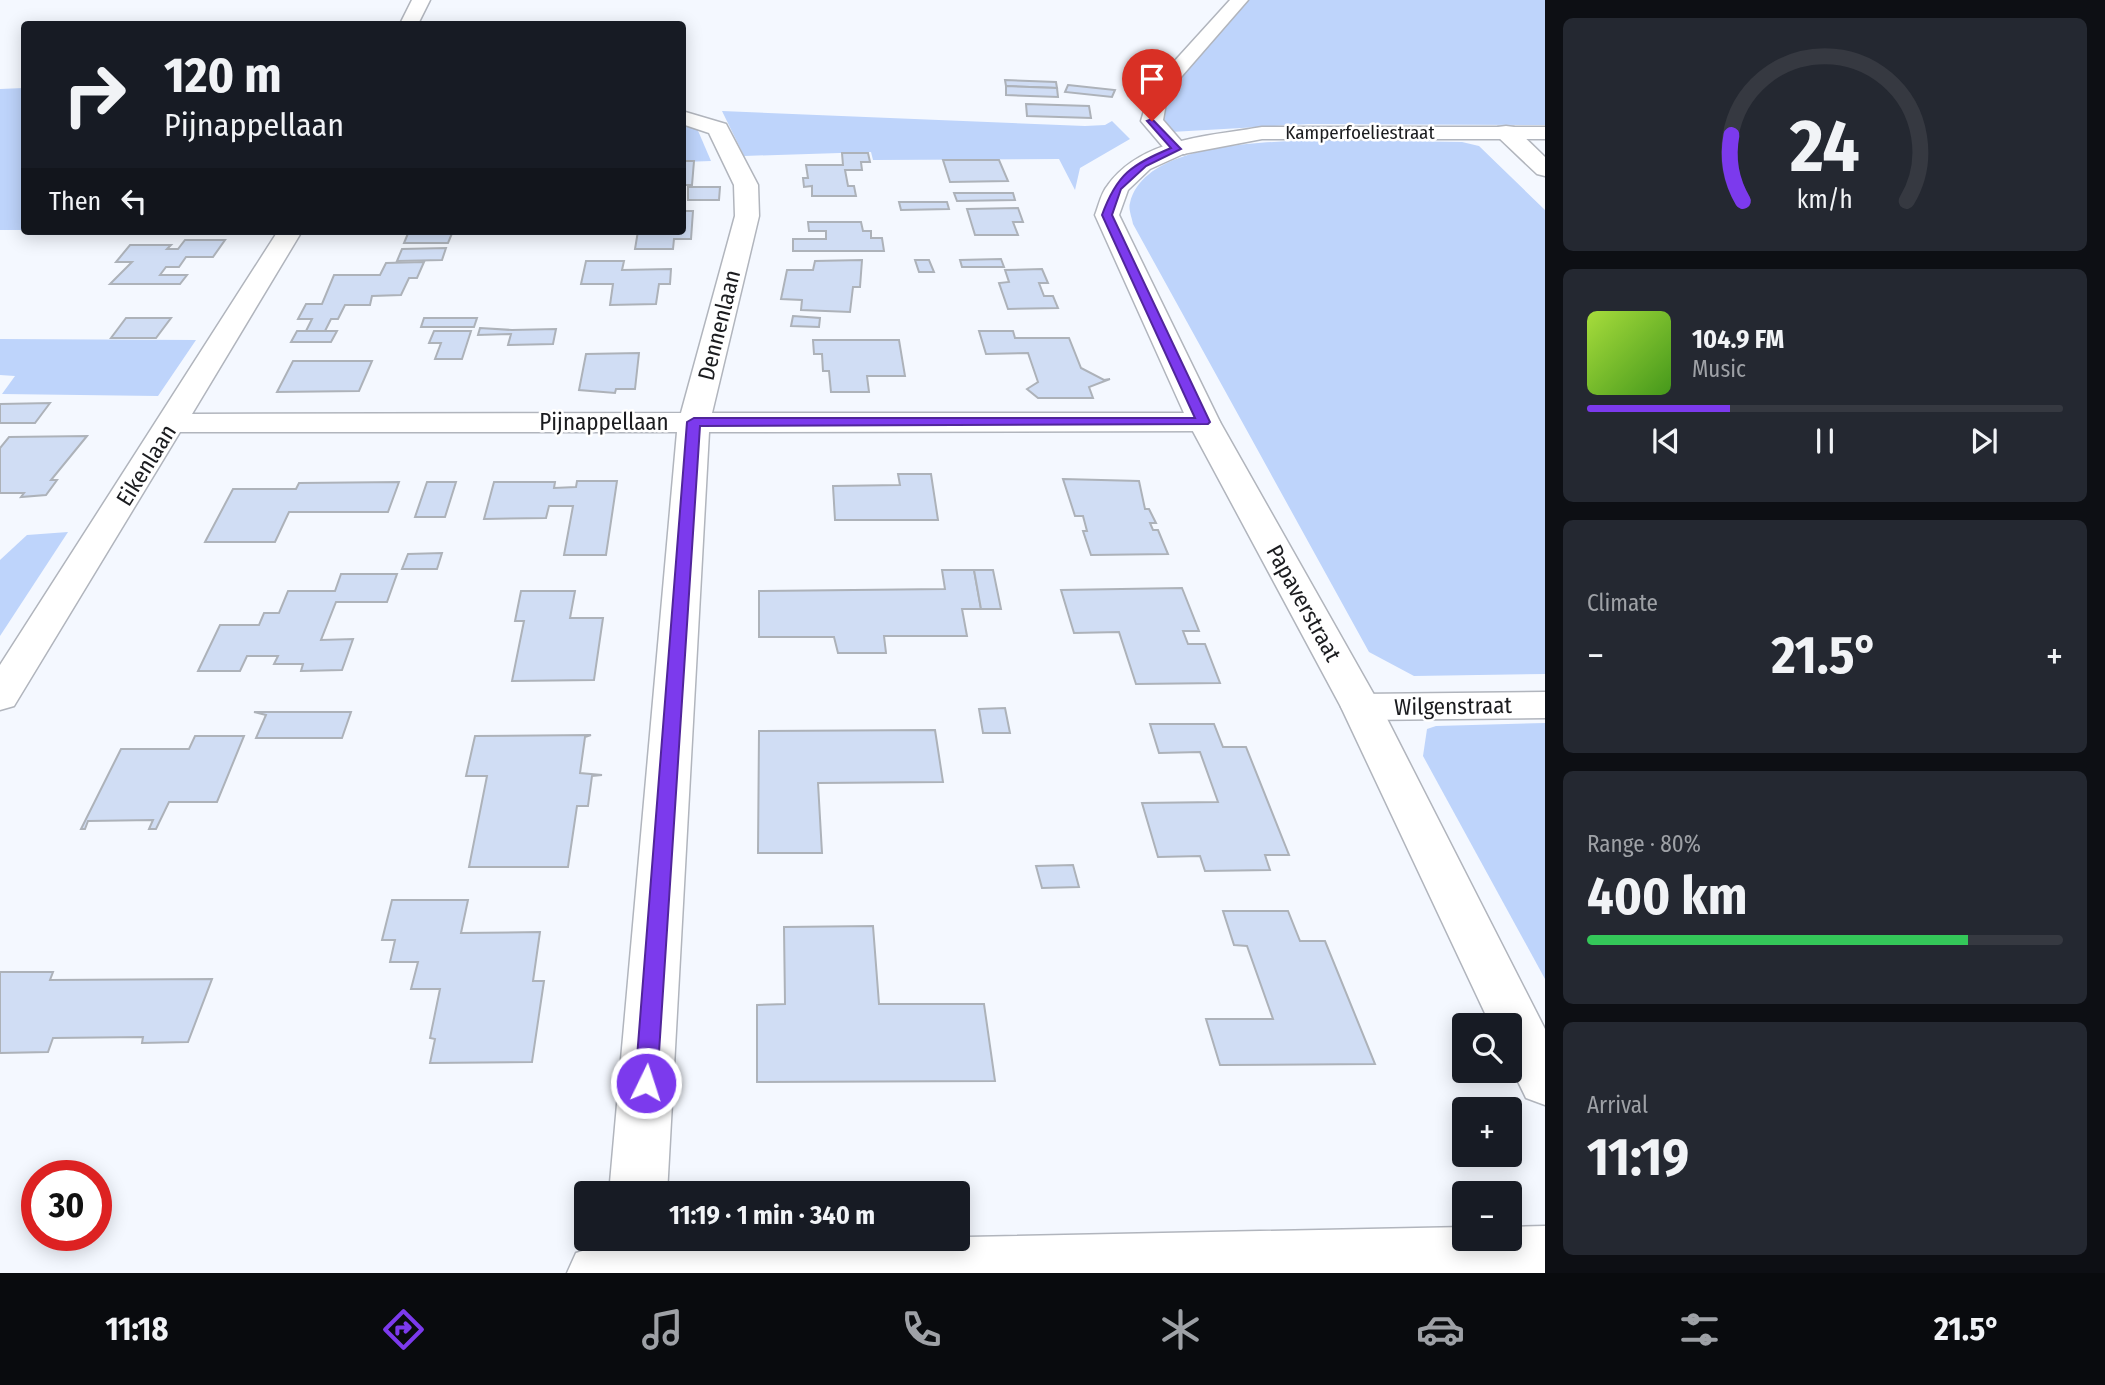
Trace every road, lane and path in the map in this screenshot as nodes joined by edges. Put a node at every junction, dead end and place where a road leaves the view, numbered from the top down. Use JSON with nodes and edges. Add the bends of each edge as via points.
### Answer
{"nodes":[{"id":1,"x":421,"y":0,"type":"edge"},
{"id":2,"x":1239,"y":0,"type":"edge"},
{"id":3,"x":410,"y":21,"type":"edge"},
{"id":4,"x":686,"y":118,"type":"edge"},
{"id":5,"x":1506,"y":132,"type":"junction"},
{"id":6,"x":1545,"y":133,"type":"edge"},
{"id":7,"x":1177,"y":149,"type":"junction"},
{"id":8,"x":1545,"y":169,"type":"edge"},
{"id":9,"x":288,"y":235,"type":"edge"},
{"id":10,"x":694,"y":422,"type":"junction"},
{"id":11,"x":1204,"y":422,"type":"junction"},
{"id":12,"x":173,"y":423,"type":"junction"},
{"id":13,"x":0,"y":697,"type":"edge"},
{"id":14,"x":1545,"y":705,"type":"edge"},
{"id":15,"x":1361,"y":707,"type":"junction"},
{"id":16,"x":1545,"y":1083,"type":"edge"},
{"id":17,"x":639,"y":1181,"type":"edge"},
{"id":18,"x":634,"y":1251,"type":"edge"},
{"id":19,"x":1545,"y":1254,"type":"edge"},
{"id":20,"x":597,"y":1273,"type":"edge"},
{"id":21,"x":633,"y":1273,"type":"edge"}],
"edges":[{"from":1,"to":3,"type":"street"},
{"from":2,"to":7,"type":"street","via":[[1158,91],[1152,121]]},
{"from":4,"to":10,"type":"street","name":"Dennenlaan","via":[[719,129],[746,185],[747,216]]},
{"from":5,"to":6,"type":"street","name":"Kamperfoeliestraat"},
{"from":5,"to":7,"type":"street","name":"Kamperfoeliestraat","via":[[1262,133]]},
{"from":5,"to":8,"type":"street"},
{"from":7,"to":11,"type":"street","name":"Papaverstraat","via":[[1142,164],[1117,188],[1107,215]]},
{"from":9,"to":12,"type":"street","name":"Eikenlaan"},
{"from":10,"to":11,"type":"street","name":"Pijnappellaan"},
{"from":10,"to":12,"type":"street","name":"Pijnappellaan"},
{"from":10,"to":17,"type":"street","name":"Dennenlaan"},
{"from":11,"to":15,"type":"street","name":"Papaverstraat"},
{"from":12,"to":13,"type":"street","name":"Eikenlaan"},
{"from":14,"to":15,"type":"street","name":"Wilgenstraat"},
{"from":15,"to":16,"type":"street","name":"Papaverstraat"},
{"from":18,"to":21,"type":"street"},
{"from":19,"to":21,"type":"street"},
{"from":20,"to":21,"type":"street"}]}
